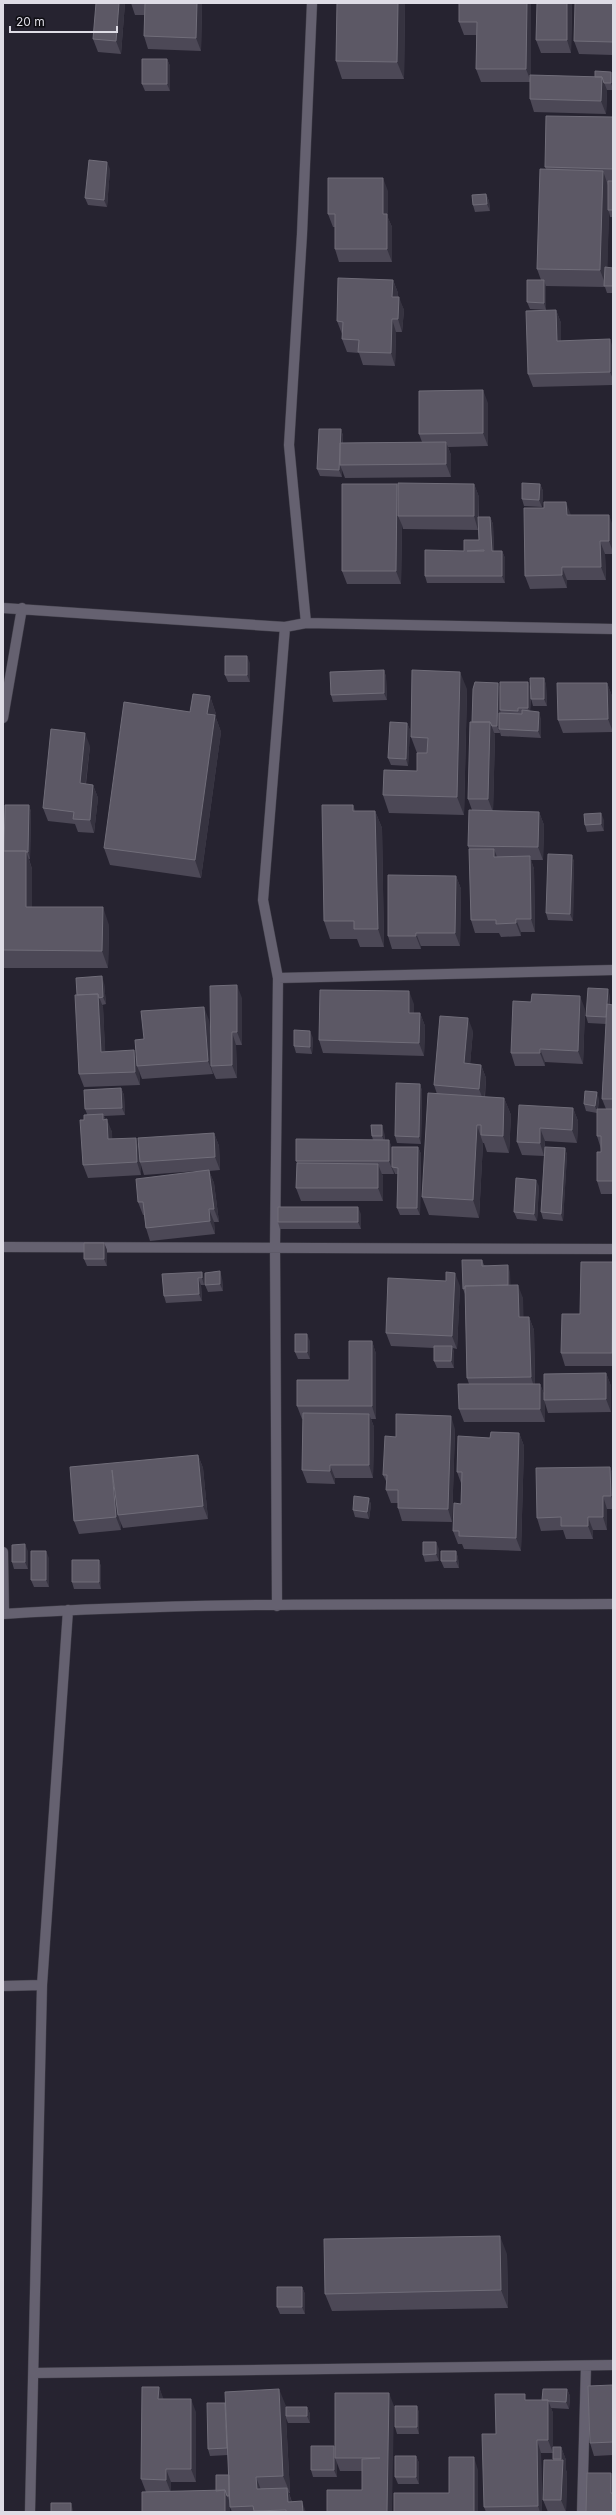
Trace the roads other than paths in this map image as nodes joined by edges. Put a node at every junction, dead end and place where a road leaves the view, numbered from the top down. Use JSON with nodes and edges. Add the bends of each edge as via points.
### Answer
{"nodes":[{"id":1,"x":312,"y":3,"type":"edge"},
{"id":2,"x":3,"y":608,"type":"edge"},
{"id":3,"x":22,"y":608,"type":"junction"},
{"id":4,"x":306,"y":623,"type":"junction"},
{"id":5,"x":285,"y":627,"type":"junction"},
{"id":6,"x":613,"y":629,"type":"edge"},
{"id":7,"x":3,"y":718,"type":"edge"},
{"id":8,"x":613,"y":970,"type":"edge"},
{"id":9,"x":278,"y":978,"type":"junction"},
{"id":10,"x":275,"y":1246,"type":"junction"},
{"id":11,"x":3,"y":1247,"type":"edge"},
{"id":12,"x":613,"y":1249,"type":"edge"},
{"id":13,"x":3,"y":1552,"type":"edge"},
{"id":14,"x":613,"y":1604,"type":"edge"},
{"id":15,"x":277,"y":1606,"type":"junction"},
{"id":16,"x":68,"y":1610,"type":"junction"},
{"id":17,"x":3,"y":1614,"type":"edge"},
{"id":18,"x":42,"y":1985,"type":"junction"},
{"id":19,"x":3,"y":1986,"type":"edge"},
{"id":20,"x":586,"y":2366,"type":"junction"},
{"id":21,"x":613,"y":2366,"type":"edge"},
{"id":22,"x":34,"y":2373,"type":"junction"},
{"id":23,"x":30,"y":2512,"type":"edge"},
{"id":24,"x":582,"y":2512,"type":"edge"}],
"edges":[{"from":1,"to":4,"type":"street","via":[[302,234],[289,445]]},
{"from":2,"to":3,"type":"street"},
{"from":3,"to":5,"type":"street"},
{"from":3,"to":7,"type":"street"},
{"from":4,"to":5,"type":"street"},
{"from":4,"to":6,"type":"street"},
{"from":5,"to":9,"type":"street","via":[[263,900]]},
{"from":8,"to":9,"type":"street"},
{"from":9,"to":10,"type":"street"},
{"from":10,"to":11,"type":"street"},
{"from":10,"to":12,"type":"street"},
{"from":10,"to":15,"type":"street"},
{"from":13,"to":17,"type":"street"},
{"from":14,"to":15,"type":"street"},
{"from":15,"to":16,"type":"street"},
{"from":16,"to":17,"type":"street"},
{"from":16,"to":18,"type":"street"},
{"from":18,"to":19,"type":"street"},
{"from":18,"to":22,"type":"street"},
{"from":20,"to":21,"type":"street"},
{"from":20,"to":22,"type":"street"},
{"from":20,"to":24,"type":"street"},
{"from":22,"to":23,"type":"street"}]}
